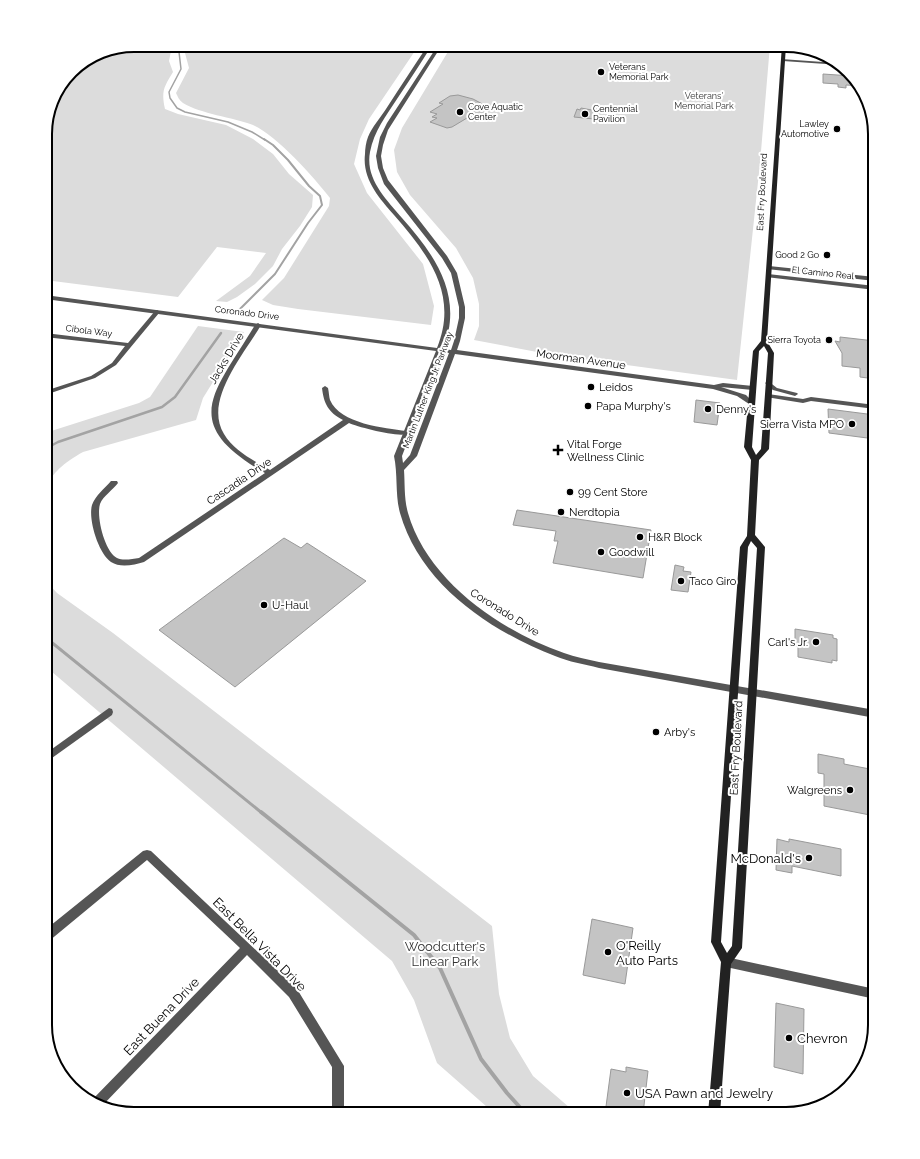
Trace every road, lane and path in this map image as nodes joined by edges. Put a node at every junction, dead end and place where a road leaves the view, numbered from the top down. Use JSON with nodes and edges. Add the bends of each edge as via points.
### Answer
{"nodes":[{"id":1,"x":425,"y":52,"type":"edge"},
{"id":2,"x":436,"y":52,"type":"edge"},
{"id":3,"x":784,"y":52,"type":"edge"},
{"id":4,"x":783,"y":60,"type":"junction"},
{"id":5,"x":827,"y":63,"type":"edge"},
{"id":6,"x":769,"y":268,"type":"junction"},
{"id":7,"x":768,"y":276,"type":"junction"},
{"id":8,"x":868,"y":278,"type":"edge"},
{"id":9,"x":868,"y":287,"type":"edge"},
{"id":10,"x":52,"y":298,"type":"edge"},
{"id":11,"x":157,"y":312,"type":"junction"},
{"id":12,"x":258,"y":325,"type":"junction"},
{"id":13,"x":52,"y":336,"type":"edge"},
{"id":14,"x":764,"y":341,"type":"junction"},
{"id":15,"x":131,"y":345,"type":"junction"},
{"id":16,"x":446,"y":350,"type":"junction"},
{"id":17,"x":768,"y":384,"type":"junction"},
{"id":18,"x":714,"y":387,"type":"junction"},
{"id":19,"x":325,"y":388,"type":"dead end"},
{"id":20,"x":753,"y":388,"type":"junction"},
{"id":21,"x":52,"y":391,"type":"edge"},
{"id":22,"x":768,"y":396,"type":"junction"},
{"id":23,"x":811,"y":399,"type":"junction"},
{"id":24,"x":752,"y":404,"type":"junction"},
{"id":25,"x":868,"y":406,"type":"edge"},
{"id":26,"x":348,"y":420,"type":"junction"},
{"id":27,"x":406,"y":433,"type":"junction"},
{"id":28,"x":754,"y":460,"type":"junction"},
{"id":29,"x":401,"y":469,"type":"junction"},
{"id":30,"x":270,"y":473,"type":"junction"},
{"id":31,"x":114,"y":483,"type":"dead end"},
{"id":32,"x":751,"y":536,"type":"junction"},
{"id":33,"x":734,"y":690,"type":"junction"},
{"id":34,"x":752,"y":693,"type":"junction"},
{"id":35,"x":109,"y":712,"type":"dead end"},
{"id":36,"x":868,"y":713,"type":"edge"},
{"id":37,"x":52,"y":754,"type":"edge"},
{"id":38,"x":52,"y":931,"type":"edge"},
{"id":39,"x":247,"y":948,"type":"junction"},
{"id":40,"x":726,"y":962,"type":"junction"},
{"id":41,"x":868,"y":992,"type":"edge"},
{"id":42,"x":99,"y":1100,"type":"edge"},
{"id":43,"x":338,"y":1107,"type":"edge"},
{"id":44,"x":715,"y":1107,"type":"edge"}],
"edges":[{"from":1,"to":16,"type":"street","name":"Martin Luther King Jr. Parkway","via":[[371,136],[367,166],[379,194],[428,252],[440,273],[448,312]]},
{"from":2,"to":16,"type":"street","name":"Martin Luther King Jr. Parkway","via":[[387,129],[380,144],[379,160],[387,184],[445,257],[454,273],[460,294],[462,318],[460,332]]},
{"from":3,"to":4,"type":"main road","name":"East Fry Boulevard"},
{"from":4,"to":5,"type":"street"},
{"from":4,"to":6,"type":"main road","name":"East Fry Boulevard"},
{"from":6,"to":7,"type":"main road","name":"East Fry Boulevard"},
{"from":6,"to":8,"type":"street","name":"El Camino Real"},
{"from":7,"to":9,"type":"street","name":"El Camino Real"},
{"from":7,"to":14,"type":"main road","name":"East Fry Boulevard"},
{"from":10,"to":11,"type":"street","name":"Coronado Drive"},
{"from":11,"to":12,"type":"street","name":"Coronado Drive"},
{"from":11,"to":15,"type":"street"},
{"from":12,"to":16,"type":"street","name":"Coronado Drive"},
{"from":12,"to":30,"type":"street","name":"Jacks Drive","via":[[222,382],[216,396],[214,416],[220,433],[228,444]]},
{"from":13,"to":15,"type":"street","name":"Cibola Way"},
{"from":14,"to":17,"type":"main road","name":"East Fry Boulevard","via":[[771,353]]},
{"from":14,"to":20,"type":"main road","name":"East Fry Boulevard","via":[[756,351]]},
{"from":15,"to":21,"type":"street","via":[[114,364],[93,377]]},
{"from":16,"to":18,"type":"street","name":"Moorman Avenue"},
{"from":16,"to":27,"type":"street","name":"Martin Luther King Jr. Parkway"},
{"from":16,"to":29,"type":"street","name":"Martin Luther King Jr. Parkway","via":[[413,456]]},
{"from":17,"to":22,"type":"main road","name":"East Fry Boulevard"},
{"from":17,"to":23,"type":"street","via":[[785,393],[803,395]]},
{"from":18,"to":20,"type":"street","name":"Moorman Avenue","via":[[723,385]]},
{"from":18,"to":24,"type":"street","name":"Moorman Avenue","via":[[743,395]]},
{"from":19,"to":26,"type":"street","via":[[327,402]]},
{"from":20,"to":24,"type":"main road","name":"East Fry Boulevard"},
{"from":22,"to":23,"type":"street","via":[[803,401]]},
{"from":22,"to":28,"type":"main road","name":"East Fry Boulevard","via":[[765,449]]},
{"from":23,"to":25,"type":"street"},
{"from":24,"to":28,"type":"main road","name":"East Fry Boulevard","via":[[748,447]]},
{"from":26,"to":27,"type":"street","via":[[381,430]]},
{"from":26,"to":30,"type":"street","name":"Cascadia Drive"},
{"from":27,"to":29,"type":"street","name":"Martin Luther King Jr. Parkway","via":[[398,456]]},
{"from":28,"to":32,"type":"main road","name":"East Fry Boulevard"},
{"from":29,"to":33,"type":"street","name":"Coronado Drive","via":[[400,490],[404,514],[413,536],[428,564],[446,585],[468,604],[529,642],[559,654],[599,665]]},
{"from":30,"to":31,"type":"street","name":"Cascadia Drive","via":[[142,560],[131,562],[121,562],[108,554],[95,519],[96,504]]},
{"from":32,"to":33,"type":"main road","name":"East Fry Boulevard","via":[[744,547]]},
{"from":32,"to":34,"type":"main road","name":"East Fry Boulevard","via":[[761,547]]},
{"from":33,"to":34,"type":"street","name":"Coronado Drive"},
{"from":33,"to":40,"type":"main road","name":"East Fry Boulevard","via":[[716,942]]},
{"from":34,"to":36,"type":"street","name":"Coronado Drive"},
{"from":34,"to":40,"type":"main road","name":"East Fry Boulevard","via":[[737,948]]},
{"from":35,"to":37,"type":"street"},
{"from":38,"to":39,"type":"street","name":"East Bella Vista Drive","via":[[147,854]]},
{"from":39,"to":42,"type":"street","name":"East Buena Drive"},
{"from":39,"to":43,"type":"street","name":"East Bella Vista Drive","via":[[293,993],[338,1066]]},
{"from":40,"to":41,"type":"street"},
{"from":40,"to":44,"type":"main road","name":"East Fry Boulevard"}]}
